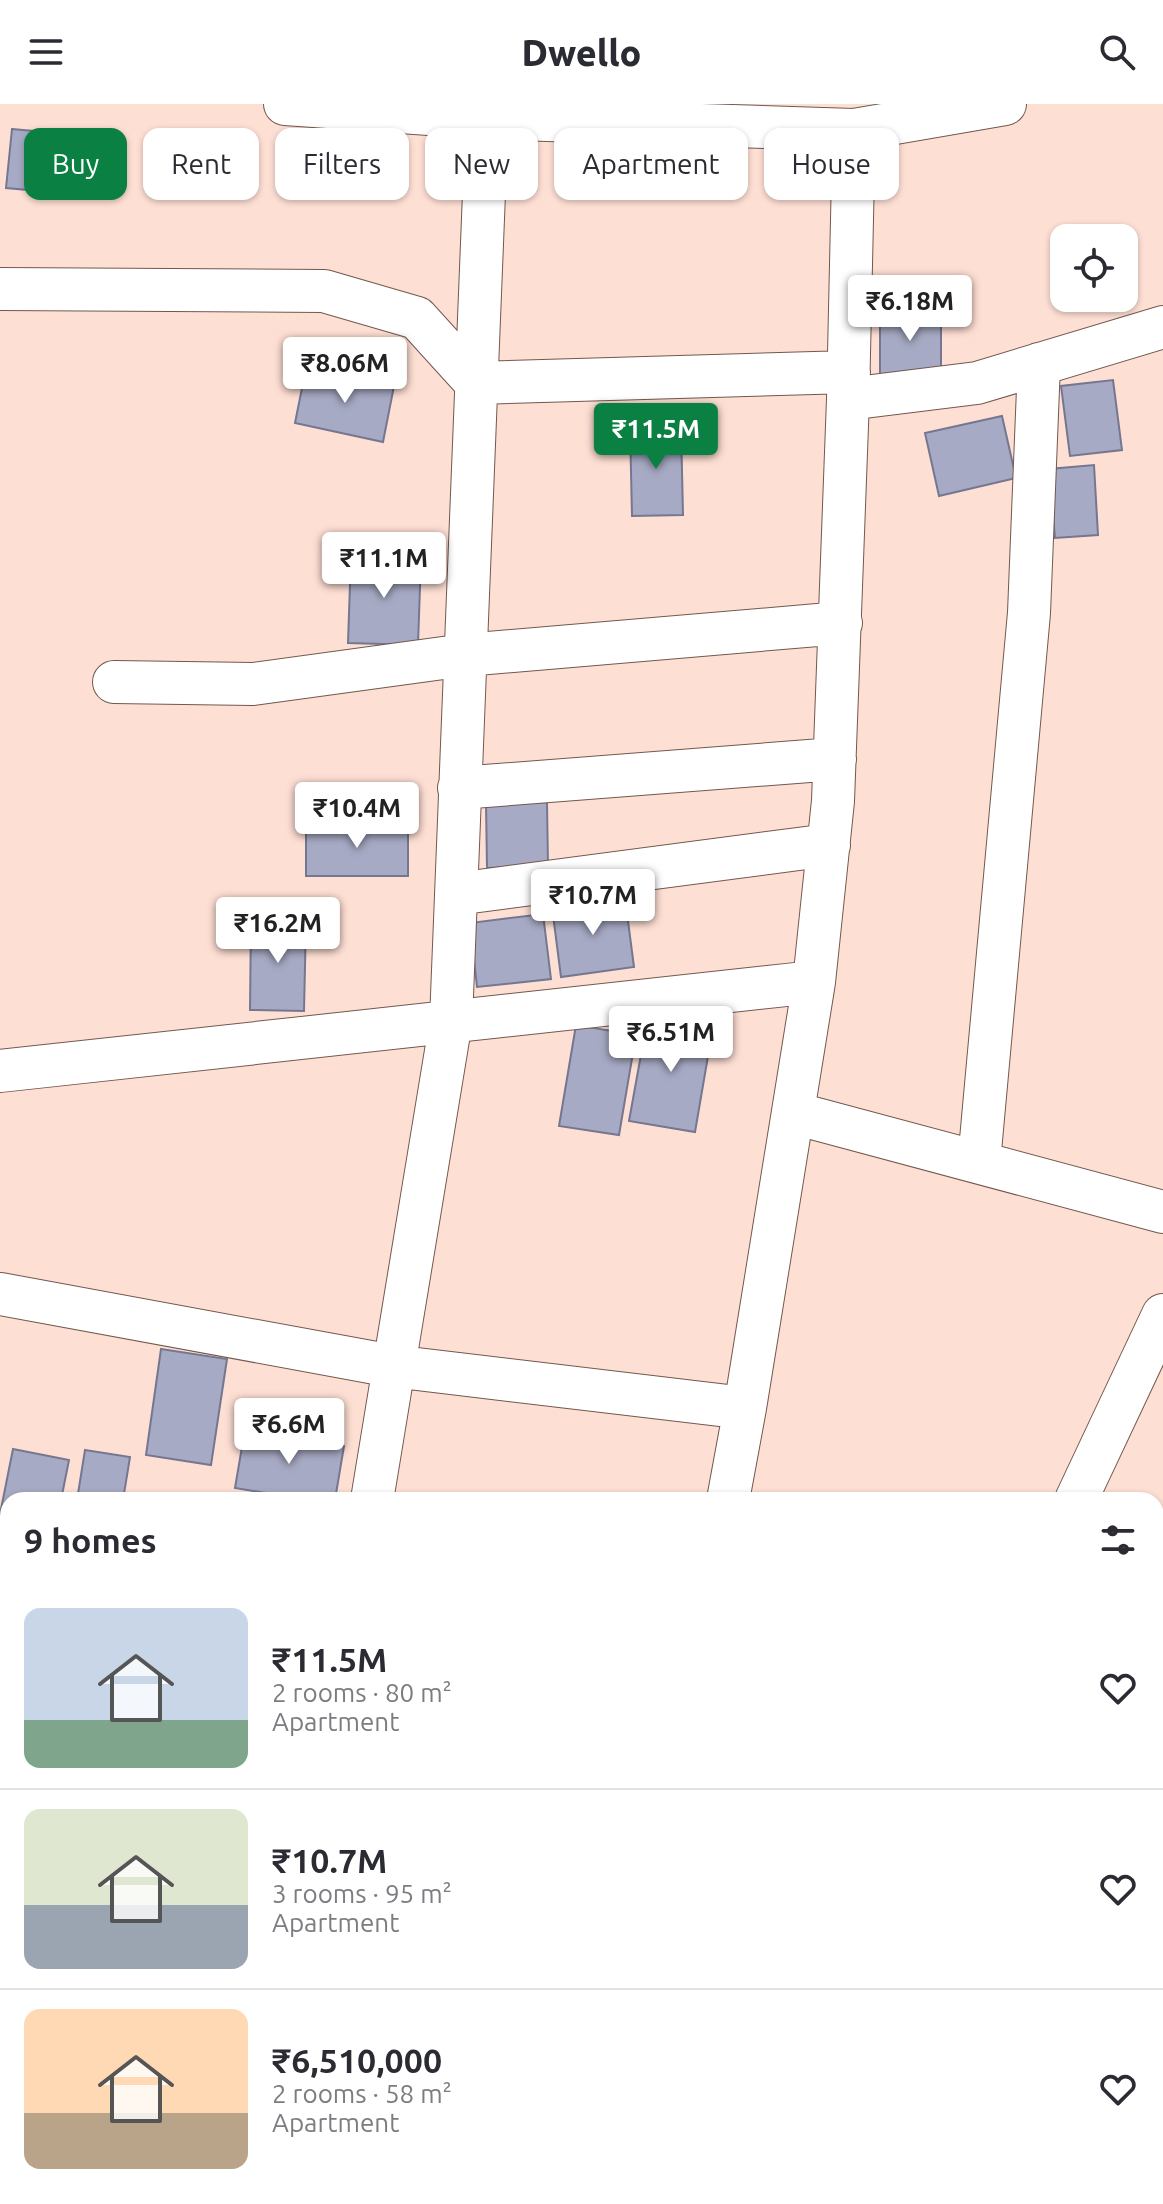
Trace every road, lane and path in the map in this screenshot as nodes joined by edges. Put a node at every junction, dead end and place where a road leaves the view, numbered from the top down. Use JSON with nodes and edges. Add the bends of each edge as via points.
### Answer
{"nodes":[{"id":1,"x":285,"y":104,"type":"edge"},
{"id":2,"x":1005,"y":104,"type":"edge"},
{"id":3,"x":365,"y":107,"type":"edge"},
{"id":4,"x":487,"y":118,"type":"junction"},
{"id":5,"x":793,"y":128,"type":"edge"},
{"id":6,"x":866,"y":128,"type":"edge"},
{"id":7,"x":853,"y":200,"type":"edge"},
{"id":8,"x":0,"y":289,"type":"edge"},
{"id":9,"x":1163,"y":327,"type":"edge"},
{"id":10,"x":1039,"y":364,"type":"junction"},
{"id":11,"x":476,"y":383,"type":"junction"},
{"id":12,"x":849,"y":385,"type":"junction"},
{"id":13,"x":841,"y":623,"type":"junction"},
{"id":14,"x":465,"y":655,"type":"junction"},
{"id":15,"x":114,"y":682,"type":"dead end"},
{"id":16,"x":835,"y":759,"type":"junction"},
{"id":17,"x":459,"y":788,"type":"junction"},
{"id":18,"x":829,"y":845,"type":"junction"},
{"id":19,"x":456,"y":894,"type":"junction"},
{"id":20,"x":814,"y":982,"type":"junction"},
{"id":21,"x":451,"y":1021,"type":"junction"},
{"id":22,"x":0,"y":1071,"type":"edge"},
{"id":23,"x":794,"y":1113,"type":"junction"},
{"id":24,"x":979,"y":1162,"type":"junction"},
{"id":25,"x":1163,"y":1212,"type":"edge"},
{"id":26,"x":0,"y":1294,"type":"edge"},
{"id":27,"x":1163,"y":1315,"type":"edge"},
{"id":28,"x":392,"y":1366,"type":"junction"},
{"id":29,"x":745,"y":1408,"type":"junction"},
{"id":30,"x":373,"y":1492,"type":"edge"},
{"id":31,"x":729,"y":1492,"type":"edge"},
{"id":32,"x":1080,"y":1492,"type":"edge"}],
"edges":[{"from":1,"to":3,"type":"street"},
{"from":2,"to":6,"type":"street"},
{"from":3,"to":4,"type":"street"},
{"from":4,"to":5,"type":"street"},
{"from":4,"to":11,"type":"street"},
{"from":7,"to":12,"type":"street"},
{"from":8,"to":11,"type":"street","via":[[324,291],[417,318]]},
{"from":9,"to":10,"type":"street"},
{"from":10,"to":12,"type":"street","via":[[977,383]]},
{"from":10,"to":24,"type":"street","via":[[1029,613]]},
{"from":11,"to":12,"type":"street"},
{"from":11,"to":14,"type":"street"},
{"from":12,"to":13,"type":"street"},
{"from":13,"to":14,"type":"street"},
{"from":13,"to":16,"type":"street"},
{"from":14,"to":15,"type":"street","via":[[253,684]]},
{"from":14,"to":17,"type":"street"},
{"from":16,"to":17,"type":"street"},
{"from":16,"to":18,"type":"street"},
{"from":17,"to":19,"type":"street"},
{"from":18,"to":19,"type":"street"},
{"from":18,"to":20,"type":"street"},
{"from":19,"to":21,"type":"street"},
{"from":20,"to":21,"type":"street"},
{"from":20,"to":23,"type":"street"},
{"from":21,"to":22,"type":"street"},
{"from":21,"to":28,"type":"street"},
{"from":23,"to":24,"type":"street"},
{"from":23,"to":29,"type":"street"},
{"from":24,"to":25,"type":"street"},
{"from":26,"to":28,"type":"street"},
{"from":27,"to":32,"type":"street"},
{"from":28,"to":29,"type":"street"},
{"from":28,"to":30,"type":"street"},
{"from":29,"to":31,"type":"street"}]}
